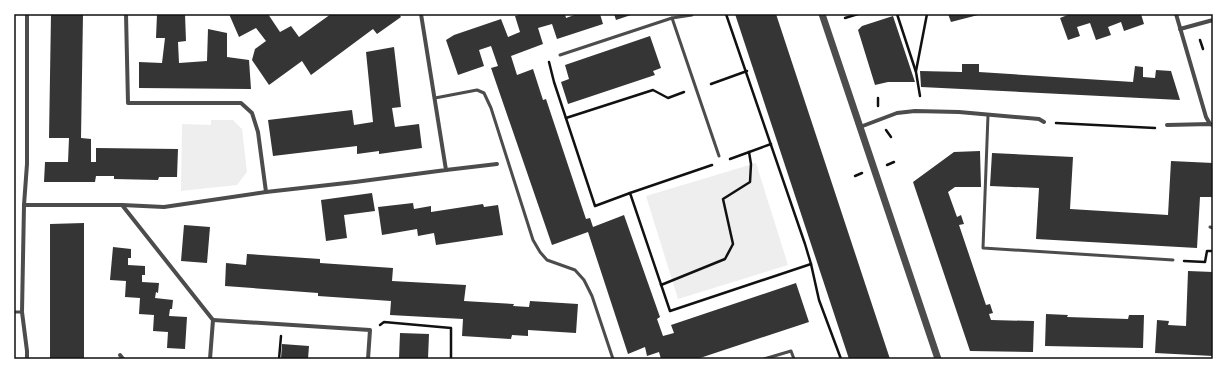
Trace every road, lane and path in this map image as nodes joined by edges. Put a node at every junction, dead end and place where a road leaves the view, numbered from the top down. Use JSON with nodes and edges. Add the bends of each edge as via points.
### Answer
{"nodes":[{"id":1,"x":27,"y":14,"type":"edge"},
{"id":2,"x":126,"y":14,"type":"edge"},
{"id":3,"x":421,"y":14,"type":"edge"},
{"id":4,"x":692,"y":14,"type":"edge"},
{"id":5,"x":726,"y":14,"type":"edge"},
{"id":6,"x":822,"y":14,"type":"edge"},
{"id":7,"x":858,"y":14,"type":"edge"},
{"id":8,"x":897,"y":14,"type":"edge"},
{"id":9,"x":927,"y":14,"type":"edge"},
{"id":10,"x":1176,"y":14,"type":"edge"},
{"id":11,"x":672,"y":18,"type":"junction"},
{"id":12,"x":846,"y":18,"type":"dead end"},
{"id":13,"x":1213,"y":20,"type":"edge"},
{"id":14,"x":1180,"y":28,"type":"junction"},
{"id":15,"x":1200,"y":40,"type":"dead end"},
{"id":16,"x":1203,"y":49,"type":"dead end"},
{"id":17,"x":560,"y":55,"type":"joint"},
{"id":18,"x":746,"y":71,"type":"junction"},
{"id":19,"x":916,"y":72,"type":"junction"},
{"id":20,"x":711,"y":84,"type":"dead end"},
{"id":21,"x":684,"y":92,"type":"dead end"},
{"id":22,"x":920,"y":96,"type":"dead end"},
{"id":23,"x":435,"y":98,"type":"junction"},
{"id":24,"x":878,"y":98,"type":"dead end"},
{"id":25,"x":878,"y":107,"type":"dead end"},
{"id":26,"x":988,"y":116,"type":"junction"},
{"id":27,"x":566,"y":118,"type":"junction"},
{"id":28,"x":1044,"y":122,"type":"joint"},
{"id":29,"x":1212,"y":124,"type":"edge"},
{"id":30,"x":1167,"y":125,"type":"joint"},
{"id":31,"x":860,"y":127,"type":"junction"},
{"id":32,"x":885,"y":129,"type":"dead end"},
{"id":33,"x":891,"y":137,"type":"dead end"},
{"id":34,"x":771,"y":144,"type":"junction"},
{"id":35,"x":749,"y":152,"type":"junction"},
{"id":36,"x":719,"y":156,"type":"dead end"},
{"id":37,"x":726,"y":160,"type":"dead end"},
{"id":38,"x":719,"y":162,"type":"dead end"},
{"id":39,"x":497,"y":164,"type":"dead end"},
{"id":40,"x":446,"y":170,"type":"junction"},
{"id":41,"x":862,"y":173,"type":"dead end"},
{"id":42,"x":855,"y":176,"type":"dead end"},
{"id":43,"x":266,"y":192,"type":"junction"},
{"id":44,"x":630,"y":193,"type":"junction"},
{"id":45,"x":24,"y":205,"type":"junction"},
{"id":46,"x":122,"y":205,"type":"junction"},
{"id":47,"x":1213,"y":251,"type":"edge"},
{"id":48,"x":1173,"y":260,"type":"joint"},
{"id":49,"x":811,"y":264,"type":"junction"},
{"id":50,"x":661,"y":285,"type":"junction"},
{"id":51,"x":14,"y":312,"type":"edge"},
{"id":52,"x":22,"y":312,"type":"junction"},
{"id":53,"x":213,"y":320,"type":"junction"},
{"id":54,"x":282,"y":324,"type":"junction"},
{"id":55,"x":370,"y":330,"type":"junction"},
{"id":56,"x":120,"y":355,"type":"dead end"},
{"id":57,"x":26,"y":359,"type":"edge"},
{"id":58,"x":123,"y":359,"type":"edge"},
{"id":59,"x":210,"y":359,"type":"edge"},
{"id":60,"x":279,"y":359,"type":"edge"},
{"id":61,"x":368,"y":359,"type":"edge"},
{"id":62,"x":451,"y":359,"type":"edge"},
{"id":63,"x":613,"y":359,"type":"edge"},
{"id":64,"x":764,"y":359,"type":"edge"},
{"id":65,"x":794,"y":359,"type":"edge"},
{"id":66,"x":841,"y":359,"type":"edge"},
{"id":67,"x":938,"y":359,"type":"edge"}],
"edges":[{"from":1,"to":45,"type":"street","via":[[27,164]]},
{"from":2,"to":43,"type":"street","via":[[128,103],[241,103],[252,113],[258,132]]},
{"from":3,"to":23,"type":"street"},
{"from":4,"to":11,"type":"lane"},
{"from":5,"to":18,"type":"path"},
{"from":6,"to":31,"type":"street"},
{"from":7,"to":12,"type":"path"},
{"from":8,"to":19,"type":"path"},
{"from":9,"to":19,"type":"path"},
{"from":10,"to":14,"type":"street"},
{"from":11,"to":17,"type":"lane"},
{"from":11,"to":36,"type":"lane"},
{"from":13,"to":14,"type":"street"},
{"from":14,"to":29,"type":"street","via":[[1206,117]]},
{"from":15,"to":16,"type":"path"},
{"from":17,"to":27,"type":"path","via":[[549,61]]},
{"from":18,"to":20,"type":"path"},
{"from":18,"to":34,"type":"path"},
{"from":19,"to":22,"type":"path"},
{"from":21,"to":27,"type":"path","via":[[668,98],[653,90]]},
{"from":23,"to":40,"type":"street"},
{"from":23,"to":63,"type":"lane","via":[[478,90],[484,94],[491,108],[533,240],[547,260],[575,270],[584,280]]},
{"from":24,"to":25,"type":"path"},
{"from":26,"to":28,"type":"street","via":[[1039,119]]},
{"from":26,"to":31,"type":"street","via":[[960,112],[915,111],[897,113]]},
{"from":26,"to":48,"type":"lane","via":[[983,248]]},
{"from":27,"to":44,"type":"path","via":[[595,206]]},
{"from":28,"to":30,"type":"path","via":[[1158,128]]},
{"from":29,"to":30,"type":"street"},
{"from":31,"to":67,"type":"street"},
{"from":32,"to":33,"type":"path"},
{"from":34,"to":35,"type":"path"},
{"from":34,"to":49,"type":"path"},
{"from":35,"to":37,"type":"path"},
{"from":35,"to":50,"type":"path","via":[[750,182],[723,200],[733,244],[725,259]]},
{"from":38,"to":44,"type":"path"},
{"from":39,"to":40,"type":"street"},
{"from":40,"to":43,"type":"street"},
{"from":41,"to":42,"type":"path"},
{"from":43,"to":46,"type":"street","via":[[164,207]]},
{"from":44,"to":50,"type":"path"},
{"from":45,"to":46,"type":"street"},
{"from":45,"to":52,"type":"street"},
{"from":46,"to":53,"type":"street"},
{"from":47,"to":48,"type":"path","via":[[1207,251],[1205,262]]},
{"from":49,"to":50,"type":"path","via":[[670,311]]},
{"from":49,"to":66,"type":"path","via":[[819,300]]},
{"from":51,"to":52,"type":"lane"},
{"from":52,"to":57,"type":"street"},
{"from":53,"to":54,"type":"street"},
{"from":53,"to":59,"type":"street"},
{"from":54,"to":55,"type":"street"},
{"from":54,"to":60,"type":"path"},
{"from":55,"to":61,"type":"street"},
{"from":55,"to":62,"type":"path","via":[[384,322],[451,328]]},
{"from":56,"to":58,"type":"street"},
{"from":64,"to":65,"type":"lane","via":[[791,351]]}]}
